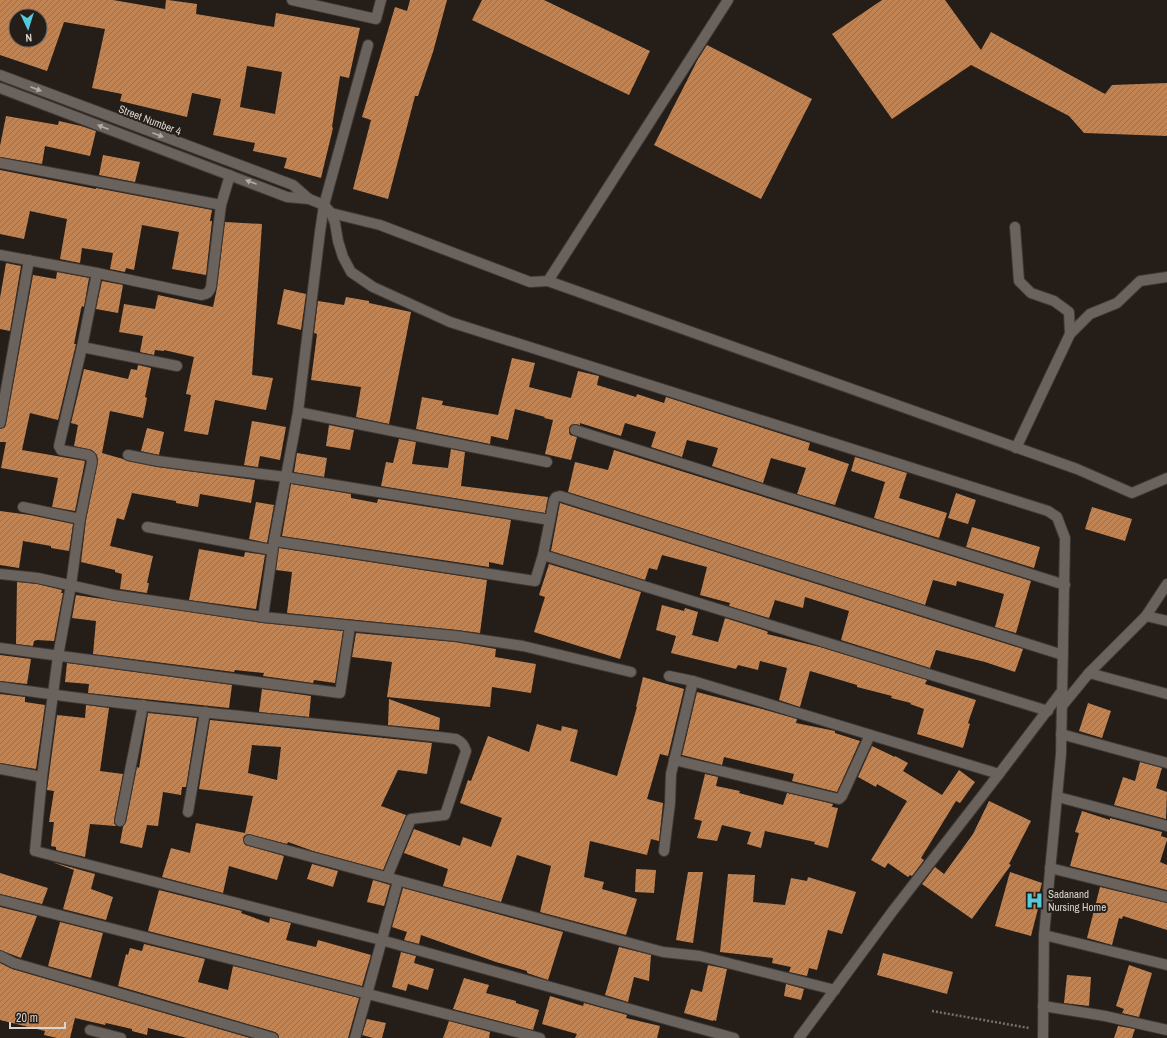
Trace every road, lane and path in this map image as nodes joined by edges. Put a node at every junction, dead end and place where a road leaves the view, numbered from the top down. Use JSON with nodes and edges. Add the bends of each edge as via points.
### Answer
{"nodes":[{"id":1,"x":292,"y":0,"type":"edge"},
{"id":2,"x":381,"y":0,"type":"edge"},
{"id":3,"x":728,"y":0,"type":"edge"},
{"id":4,"x":368,"y":45,"type":"dead end"},
{"id":5,"x":0,"y":76,"type":"edge"},
{"id":6,"x":0,"y":88,"type":"edge"},
{"id":7,"x":0,"y":162,"type":"edge"},
{"id":8,"x":230,"y":174,"type":"junction"},
{"id":9,"x":309,"y":199,"type":"junction"},
{"id":10,"x":221,"y":205,"type":"junction"},
{"id":11,"x":328,"y":209,"type":"junction"},
{"id":12,"x":1015,"y":227,"type":"dead end"},
{"id":13,"x":0,"y":255,"type":"edge"},
{"id":14,"x":29,"y":260,"type":"junction"},
{"id":15,"x":97,"y":273,"type":"junction"},
{"id":16,"x":1167,"y":277,"type":"edge"},
{"id":17,"x":548,"y":281,"type":"junction"},
{"id":18,"x":1070,"y":334,"type":"junction"},
{"id":19,"x":82,"y":347,"type":"junction"},
{"id":20,"x":177,"y":366,"type":"dead end"},
{"id":21,"x":298,"y":412,"type":"junction"},
{"id":22,"x":0,"y":422,"type":"edge"},
{"id":23,"x":575,"y":430,"type":"dead end"},
{"id":24,"x":1016,"y":448,"type":"junction"},
{"id":25,"x":128,"y":455,"type":"dead end"},
{"id":26,"x":548,"y":462,"type":"dead end"},
{"id":27,"x":286,"y":477,"type":"junction"},
{"id":28,"x":1167,"y":478,"type":"edge"},
{"id":29,"x":23,"y":507,"type":"dead end"},
{"id":30,"x":80,"y":519,"type":"junction"},
{"id":31,"x":550,"y":520,"type":"junction"},
{"id":32,"x":147,"y":527,"type":"dead end"},
{"id":33,"x":273,"y":546,"type":"junction"},
{"id":34,"x":543,"y":555,"type":"junction"},
{"id":35,"x":0,"y":574,"type":"edge"},
{"id":36,"x":1167,"y":584,"type":"edge"},
{"id":37,"x":1065,"y":585,"type":"junction"},
{"id":38,"x":71,"y":586,"type":"junction"},
{"id":39,"x":1146,"y":616,"type":"junction"},
{"id":40,"x":263,"y":617,"type":"junction"},
{"id":41,"x":1167,"y":621,"type":"edge"},
{"id":42,"x":350,"y":626,"type":"junction"},
{"id":43,"x":0,"y":648,"type":"edge"},
{"id":44,"x":1063,"y":655,"type":"junction"},
{"id":45,"x":58,"y":656,"type":"junction"},
{"id":46,"x":631,"y":672,"type":"dead end"},
{"id":47,"x":1089,"y":673,"type":"junction"},
{"id":48,"x":669,"y":676,"type":"dead end"},
{"id":49,"x":693,"y":681,"type":"junction"},
{"id":50,"x":0,"y":687,"type":"edge"},
{"id":51,"x":1062,"y":691,"type":"junction"},
{"id":52,"x":1167,"y":694,"type":"edge"},
{"id":53,"x":52,"y":695,"type":"junction"},
{"id":54,"x":142,"y":705,"type":"junction"},
{"id":55,"x":1062,"y":706,"type":"junction"},
{"id":56,"x":1048,"y":711,"type":"junction"},
{"id":57,"x":205,"y":712,"type":"junction"},
{"id":58,"x":1061,"y":734,"type":"junction"},
{"id":59,"x":870,"y":735,"type":"junction"},
{"id":60,"x":674,"y":760,"type":"junction"},
{"id":61,"x":1167,"y":763,"type":"edge"},
{"id":62,"x":0,"y":769,"type":"edge"},
{"id":63,"x":999,"y":774,"type":"junction"},
{"id":64,"x":42,"y":777,"type":"junction"},
{"id":65,"x":1058,"y":797,"type":"junction"},
{"id":66,"x":188,"y":812,"type":"dead end"},
{"id":67,"x":120,"y":821,"type":"dead end"},
{"id":68,"x":1167,"y":826,"type":"edge"},
{"id":69,"x":250,"y":840,"type":"dead end"},
{"id":70,"x":664,"y":851,"type":"dead end"},
{"id":71,"x":1050,"y":868,"type":"junction"},
{"id":72,"x":387,"y":877,"type":"junction"},
{"id":73,"x":398,"y":881,"type":"junction"},
{"id":74,"x":1167,"y":897,"type":"edge"},
{"id":75,"x":0,"y":900,"type":"edge"},
{"id":76,"x":1044,"y":935,"type":"junction"},
{"id":77,"x":381,"y":940,"type":"junction"},
{"id":78,"x":0,"y":956,"type":"edge"},
{"id":79,"x":1167,"y":965,"type":"edge"},
{"id":80,"x":835,"y":990,"type":"junction"},
{"id":81,"x":366,"y":995,"type":"junction"},
{"id":82,"x":1043,"y":1006,"type":"junction"},
{"id":83,"x":932,"y":1011,"type":"dead end"},
{"id":84,"x":90,"y":1030,"type":"dead end"},
{"id":85,"x":1167,"y":1030,"type":"edge"},
{"id":86,"x":1043,"y":1034,"type":"edge"},
{"id":87,"x":121,"y":1038,"type":"edge"},
{"id":88,"x":272,"y":1038,"type":"edge"},
{"id":89,"x":355,"y":1038,"type":"edge"},
{"id":90,"x":540,"y":1038,"type":"edge"},
{"id":91,"x":734,"y":1038,"type":"edge"},
{"id":92,"x":799,"y":1038,"type":"edge"}],
"edges":[{"from":1,"to":2,"type":"street","via":[[376,19]]},
{"from":3,"to":17,"type":"street"},
{"from":4,"to":11,"type":"street"},
{"from":5,"to":9,"type":"street","name":"Street Number 4","one_way":true,"via":[[293,185]]},
{"from":8,"to":6,"type":"street","name":"Street Number 4","one_way":true},
{"from":7,"to":10,"type":"street"},
{"from":9,"to":8,"type":"street","name":"Street Number 4","one_way":true,"via":[[287,197]]},
{"from":8,"to":10,"type":"street"},
{"from":9,"to":11,"type":"street"},
{"from":10,"to":15,"type":"street","via":[[211,287],[206,294]]},
{"from":11,"to":17,"type":"street","via":[[380,225],[530,282]]},
{"from":11,"to":21,"type":"street","via":[[320,232]]},
{"from":11,"to":37,"type":"street","via":[[335,223],[341,252],[351,272],[373,287],[450,322],[1048,511],[1057,517],[1065,538]]},
{"from":12,"to":18,"type":"street","via":[[1019,281],[1031,293],[1054,301],[1069,312]]},
{"from":13,"to":14,"type":"street"},
{"from":14,"to":15,"type":"street"},
{"from":14,"to":22,"type":"street"},
{"from":15,"to":19,"type":"street"},
{"from":16,"to":18,"type":"street","via":[[1140,281],[1117,303],[1090,314]]},
{"from":17,"to":24,"type":"street"},
{"from":18,"to":24,"type":"street"},
{"from":19,"to":20,"type":"street"},
{"from":19,"to":30,"type":"street","via":[[59,446],[61,450],[91,457]]},
{"from":21,"to":26,"type":"street"},
{"from":21,"to":27,"type":"street"},
{"from":23,"to":37,"type":"street"},
{"from":24,"to":28,"type":"street","via":[[1076,469],[1132,493]]},
{"from":25,"to":27,"type":"street"},
{"from":27,"to":31,"type":"street"},
{"from":27,"to":33,"type":"street"},
{"from":29,"to":30,"type":"street"},
{"from":30,"to":38,"type":"street"},
{"from":31,"to":34,"type":"street"},
{"from":31,"to":44,"type":"street","via":[[554,500],[556,497],[564,496]]},
{"from":32,"to":33,"type":"street"},
{"from":33,"to":34,"type":"street","via":[[535,581]]},
{"from":33,"to":40,"type":"street"},
{"from":34,"to":56,"type":"street"},
{"from":35,"to":38,"type":"street","via":[[38,578]]},
{"from":36,"to":39,"type":"street"},
{"from":37,"to":44,"type":"street"},
{"from":38,"to":40,"type":"street","via":[[114,595]]},
{"from":38,"to":45,"type":"street"},
{"from":39,"to":41,"type":"street"},
{"from":39,"to":47,"type":"street"},
{"from":40,"to":42,"type":"street"},
{"from":42,"to":45,"type":"street","via":[[340,693]]},
{"from":42,"to":46,"type":"street","via":[[456,636],[523,646]]},
{"from":43,"to":45,"type":"street"},
{"from":44,"to":51,"type":"street"},
{"from":45,"to":53,"type":"street"},
{"from":47,"to":52,"type":"street"},
{"from":47,"to":55,"type":"street"},
{"from":48,"to":49,"type":"street"},
{"from":49,"to":59,"type":"street"},
{"from":49,"to":60,"type":"street"},
{"from":50,"to":53,"type":"street"},
{"from":51,"to":55,"type":"street"},
{"from":51,"to":56,"type":"street"},
{"from":53,"to":54,"type":"street"},
{"from":53,"to":64,"type":"street"},
{"from":54,"to":57,"type":"street"},
{"from":54,"to":67,"type":"street"},
{"from":55,"to":58,"type":"street"},
{"from":56,"to":63,"type":"street"},
{"from":57,"to":66,"type":"street"},
{"from":57,"to":72,"type":"street","via":[[366,728],[461,741],[466,751],[446,815],[410,819]]},
{"from":58,"to":61,"type":"street"},
{"from":58,"to":65,"type":"street"},
{"from":59,"to":60,"type":"street","via":[[839,799]]},
{"from":59,"to":63,"type":"street"},
{"from":60,"to":70,"type":"street"},
{"from":62,"to":64,"type":"street"},
{"from":63,"to":80,"type":"street"},
{"from":64,"to":77,"type":"street","via":[[35,851]]},
{"from":65,"to":68,"type":"street"},
{"from":65,"to":71,"type":"street"},
{"from":69,"to":72,"type":"street"},
{"from":71,"to":74,"type":"street"},
{"from":71,"to":76,"type":"street"},
{"from":72,"to":73,"type":"street"},
{"from":73,"to":77,"type":"street"},
{"from":73,"to":80,"type":"street","via":[[663,952],[700,956]]},
{"from":75,"to":81,"type":"street"},
{"from":76,"to":79,"type":"street"},
{"from":76,"to":82,"type":"street"},
{"from":77,"to":81,"type":"street"},
{"from":77,"to":91,"type":"street"},
{"from":78,"to":88,"type":"street","via":[[14,963]]},
{"from":80,"to":92,"type":"street"},
{"from":81,"to":89,"type":"street"},
{"from":81,"to":90,"type":"street"},
{"from":82,"to":85,"type":"street"},
{"from":82,"to":86,"type":"street"},
{"from":83,"to":86,"type":"path"},
{"from":84,"to":87,"type":"street"}]}
